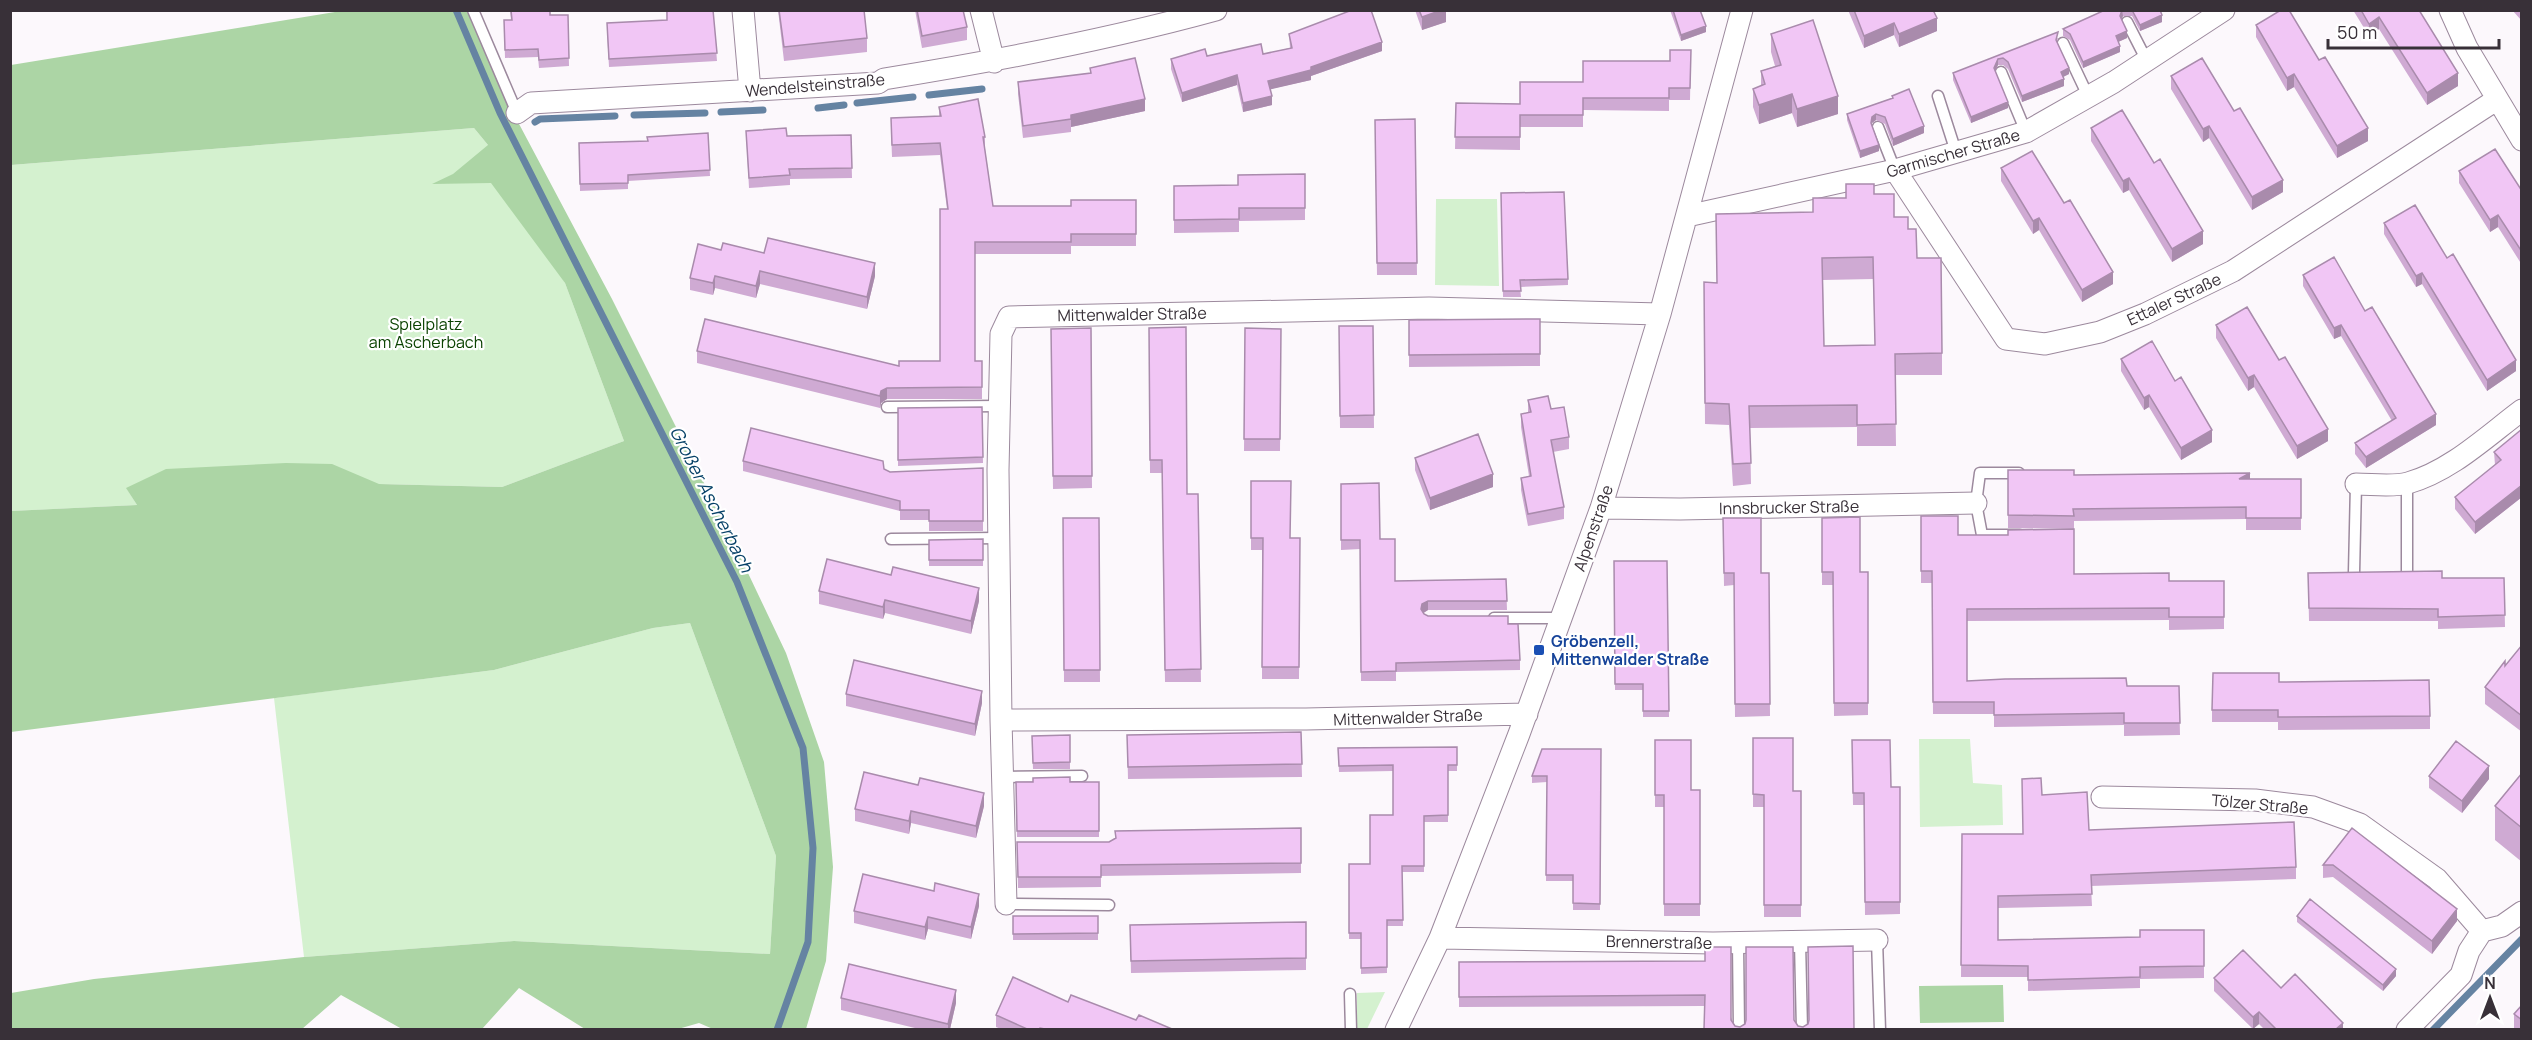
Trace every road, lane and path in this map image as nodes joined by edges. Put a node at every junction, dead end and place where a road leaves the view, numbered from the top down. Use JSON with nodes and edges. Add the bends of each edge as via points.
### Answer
{"nodes":[{"id":1,"x":472,"y":10,"type":"edge"},
{"id":2,"x":743,"y":10,"type":"edge"},
{"id":3,"x":981,"y":10,"type":"edge"},
{"id":4,"x":1216,"y":10,"type":"edge"},
{"id":5,"x":1742,"y":10,"type":"edge"},
{"id":6,"x":2224,"y":10,"type":"edge"},
{"id":7,"x":2450,"y":10,"type":"edge"},
{"id":8,"x":1152,"y":19,"type":"edge"},
{"id":9,"x":2127,"y":22,"type":"dead end"},
{"id":10,"x":2063,"y":43,"type":"dead end"},
{"id":11,"x":2147,"y":61,"type":"junction"},
{"id":12,"x":994,"y":62,"type":"junction"},
{"id":13,"x":2001,"y":72,"type":"dead end"},
{"id":14,"x":750,"y":91,"type":"junction"},
{"id":15,"x":1938,"y":96,"type":"dead end"},
{"id":16,"x":2088,"y":96,"type":"junction"},
{"id":17,"x":2496,"y":100,"type":"junction"},
{"id":18,"x":517,"y":112,"type":"joint"},
{"id":19,"x":1878,"y":127,"type":"dead end"},
{"id":20,"x":2026,"y":132,"type":"junction"},
{"id":21,"x":2522,"y":140,"type":"edge"},
{"id":22,"x":1956,"y":152,"type":"junction"},
{"id":23,"x":1895,"y":170,"type":"junction"},
{"id":24,"x":1687,"y":216,"type":"junction"},
{"id":25,"x":1660,"y":314,"type":"junction"},
{"id":26,"x":998,"y":406,"type":"junction"},
{"id":27,"x":887,"y":407,"type":"dead end"},
{"id":28,"x":2522,"y":410,"type":"edge"},
{"id":29,"x":2035,"y":473,"type":"edge"},
{"id":30,"x":2407,"y":483,"type":"junction"},
{"id":31,"x":2356,"y":484,"type":"joint"},
{"id":32,"x":1976,"y":503,"type":"junction"},
{"id":33,"x":1601,"y":508,"type":"junction"},
{"id":34,"x":2037,"y":535,"type":"edge"},
{"id":35,"x":1000,"y":538,"type":"junction"},
{"id":36,"x":891,"y":539,"type":"dead end"},
{"id":37,"x":2407,"y":572,"type":"edge"},
{"id":38,"x":2354,"y":573,"type":"edge"},
{"id":39,"x":1487,"y":618,"type":"edge"},
{"id":40,"x":1562,"y":618,"type":"junction"},
{"id":41,"x":1527,"y":714,"type":"junction"},
{"id":42,"x":1001,"y":720,"type":"junction"},
{"id":43,"x":1082,"y":776,"type":"dead end"},
{"id":44,"x":1002,"y":777,"type":"junction"},
{"id":45,"x":2102,"y":797,"type":"dead end"},
{"id":46,"x":1006,"y":904,"type":"joint"},
{"id":47,"x":1109,"y":905,"type":"dead end"},
{"id":48,"x":2522,"y":912,"type":"edge"},
{"id":49,"x":2482,"y":931,"type":"junction"},
{"id":50,"x":1440,"y":938,"type":"junction"},
{"id":51,"x":1878,"y":940,"type":"joint"},
{"id":52,"x":1800,"y":942,"type":"junction"},
{"id":53,"x":1738,"y":943,"type":"junction"},
{"id":54,"x":1350,"y":994,"type":"dead end"},
{"id":55,"x":1351,"y":1029,"type":"edge"},
{"id":56,"x":1396,"y":1029,"type":"edge"},
{"id":57,"x":1739,"y":1029,"type":"edge"},
{"id":58,"x":1802,"y":1029,"type":"edge"},
{"id":59,"x":1880,"y":1029,"type":"edge"},
{"id":60,"x":2407,"y":1029,"type":"edge"}],
"edges":[{"from":1,"to":18,"type":"lane"},
{"from":2,"to":14,"type":"street"},
{"from":3,"to":12,"type":"street"},
{"from":4,"to":8,"type":"street","name":"Wendelsteinstraße"},
{"from":5,"to":24,"type":"street","name":"Alpenstraße"},
{"from":6,"to":11,"type":"street","name":"Garmischer Straße"},
{"from":7,"to":17,"type":"street"},
{"from":8,"to":12,"type":"street","name":"Wendelsteinstraße"},
{"from":9,"to":11,"type":"lane"},
{"from":10,"to":16,"type":"lane"},
{"from":11,"to":16,"type":"street","name":"Garmischer Straße"},
{"from":12,"to":14,"type":"street","name":"Wendelsteinstraße","via":[[878,83]]},
{"from":13,"to":20,"type":"lane"},
{"from":14,"to":18,"type":"street","name":"Wendelsteinstraße","via":[[531,104]]},
{"from":15,"to":22,"type":"lane"},
{"from":16,"to":20,"type":"street","name":"Garmischer Straße"},
{"from":17,"to":21,"type":"street"},
{"from":17,"to":23,"type":"street","name":"Ettaler Straße","via":[[2233,271],[2100,332],[2045,344],[2006,339]]},
{"from":19,"to":23,"type":"lane"},
{"from":20,"to":22,"type":"street","name":"Garmischer Straße"},
{"from":22,"to":23,"type":"street","name":"Garmischer Straße"},
{"from":23,"to":24,"type":"street","name":"Garmischer Straße"},
{"from":24,"to":25,"type":"street","name":"Alpenstraße"},
{"from":25,"to":26,"type":"street","name":"Mittenwalder Straße","via":[[1429,308],[1009,317],[1001,334]]},
{"from":25,"to":33,"type":"street","name":"Alpenstraße"},
{"from":26,"to":27,"type":"lane"},
{"from":26,"to":35,"type":"street","name":"Mittenwalder Straße","via":[[993,471]]},
{"from":28,"to":30,"type":"street","via":[[2467,452]]},
{"from":29,"to":32,"type":"lane","via":[[1980,473]]},
{"from":30,"to":31,"type":"street"},
{"from":30,"to":37,"type":"lane"},
{"from":31,"to":38,"type":"lane"},
{"from":32,"to":33,"type":"street","name":"Innsbrucker Straße"},
{"from":32,"to":34,"type":"lane","via":[[1982,535]]},
{"from":33,"to":40,"type":"street","name":"Alpenstraße"},
{"from":35,"to":36,"type":"lane"},
{"from":35,"to":42,"type":"street","name":"Mittenwalder Straße"},
{"from":39,"to":40,"type":"lane"},
{"from":40,"to":41,"type":"street","name":"Alpenstraße"},
{"from":41,"to":42,"type":"street","name":"Mittenwalder Straße"},
{"from":41,"to":50,"type":"street","name":"Alpenstraße"},
{"from":42,"to":44,"type":"street","name":"Mittenwalder Straße"},
{"from":43,"to":44,"type":"lane"},
{"from":44,"to":46,"type":"street","name":"Mittenwalder Straße","via":[[1010,845]]},
{"from":45,"to":49,"type":"street","name":"Tölzer Straße","via":[[2255,800],[2313,807],[2360,824],[2437,879]]},
{"from":46,"to":47,"type":"lane"},
{"from":48,"to":49,"type":"street","via":[[2502,926]]},
{"from":49,"to":60,"type":"street","via":[[2469,951],[2461,975]]},
{"from":50,"to":53,"type":"street","name":"Brennerstraße"},
{"from":50,"to":56,"type":"street","name":"Alpenstraße"},
{"from":51,"to":52,"type":"street","name":"Brennerstraße"},
{"from":51,"to":59,"type":"lane"},
{"from":52,"to":53,"type":"street","name":"Brennerstraße"},
{"from":52,"to":58,"type":"lane"},
{"from":53,"to":57,"type":"lane"},
{"from":54,"to":55,"type":"lane"}]}
